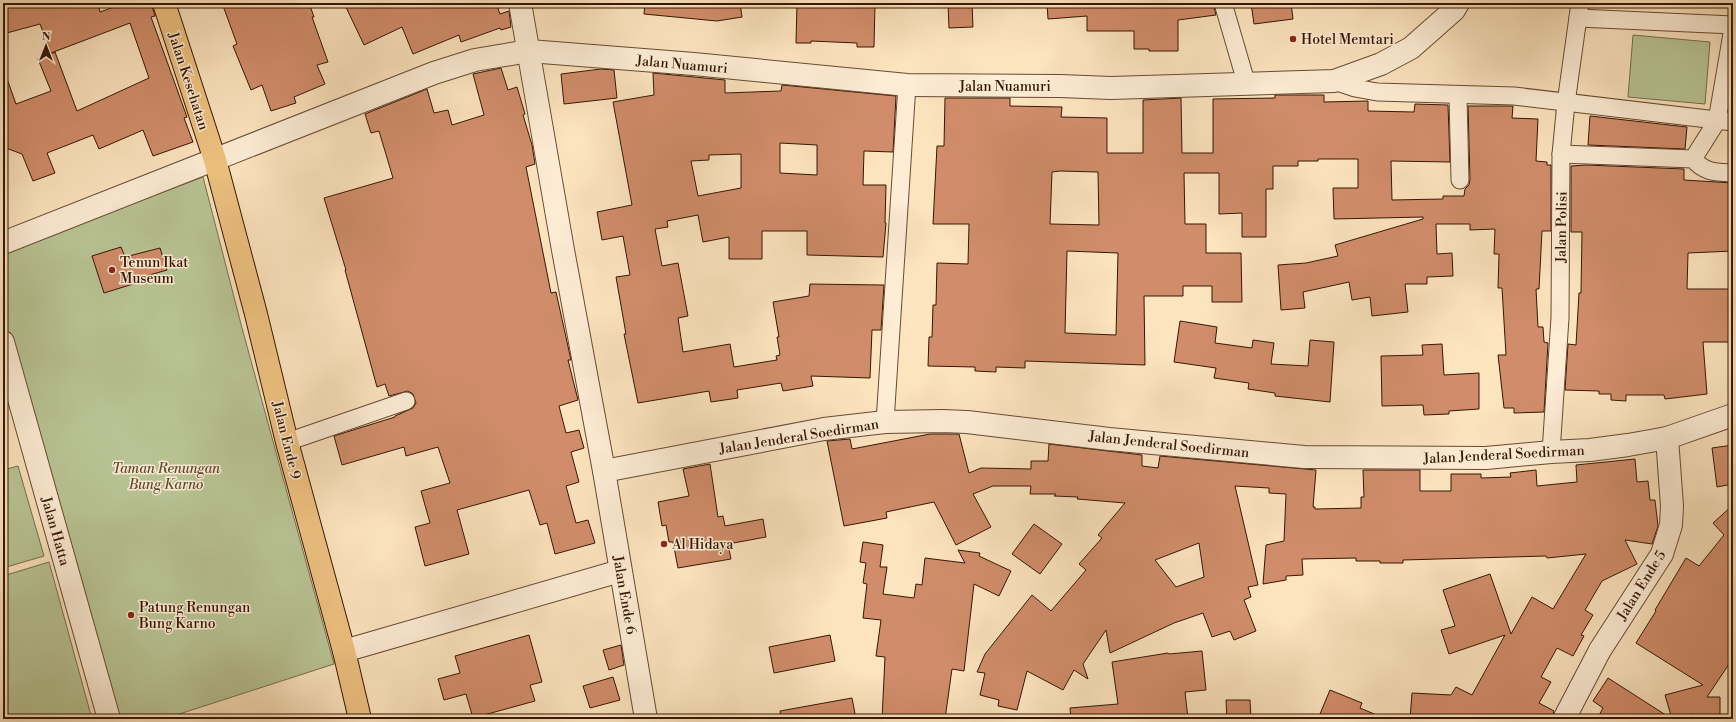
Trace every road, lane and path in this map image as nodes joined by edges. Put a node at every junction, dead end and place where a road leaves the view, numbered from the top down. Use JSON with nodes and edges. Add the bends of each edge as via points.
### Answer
{"nodes":[{"id":1,"x":164,"y":3,"type":"edge"},
{"id":2,"x":520,"y":3,"type":"edge"},
{"id":3,"x":1223,"y":3,"type":"edge"},
{"id":4,"x":1458,"y":3,"type":"edge"},
{"id":5,"x":1579,"y":10,"type":"edge"},
{"id":6,"x":1733,"y":27,"type":"edge"},
{"id":7,"x":529,"y":51,"type":"junction"},
{"id":8,"x":1334,"y":81,"type":"junction"},
{"id":9,"x":1246,"y":82,"type":"junction"},
{"id":10,"x":907,"y":85,"type":"junction"},
{"id":11,"x":1458,"y":96,"type":"junction"},
{"id":12,"x":1566,"y":103,"type":"junction"},
{"id":13,"x":1725,"y":121,"type":"edge"},
{"id":14,"x":1562,"y":154,"type":"junction"},
{"id":15,"x":1693,"y":159,"type":"junction"},
{"id":16,"x":215,"y":160,"type":"junction"},
{"id":17,"x":1733,"y":173,"type":"edge"},
{"id":18,"x":1460,"y":180,"type":"dead end"},
{"id":19,"x":3,"y":243,"type":"edge"},
{"id":20,"x":3,"y":342,"type":"edge"},
{"id":21,"x":406,"y":401,"type":"dead end"},
{"id":22,"x":1733,"y":415,"type":"edge"},
{"id":23,"x":885,"y":422,"type":"junction"},
{"id":24,"x":1667,"y":438,"type":"junction"},
{"id":25,"x":287,"y":442,"type":"junction"},
{"id":26,"x":1551,"y":452,"type":"junction"},
{"id":27,"x":604,"y":471,"type":"junction"},
{"id":28,"x":620,"y":571,"type":"junction"},
{"id":29,"x":344,"y":651,"type":"junction"},
{"id":30,"x":109,"y":719,"type":"edge"},
{"id":31,"x":360,"y":719,"type":"edge"},
{"id":32,"x":646,"y":719,"type":"edge"},
{"id":33,"x":1564,"y":719,"type":"edge"}],
"edges":[{"from":1,"to":16,"type":"highway","name":"Jalan Kesehatan"},
{"from":2,"to":7,"type":"street","name":"Jalan Ende 6"},
{"from":3,"to":9,"type":"street"},
{"from":4,"to":8,"type":"street","name":"Jalan Nuamuri","via":[[1454,10],[1411,48],[1381,64]]},
{"from":5,"to":6,"type":"street"},
{"from":5,"to":12,"type":"street","name":"Jalan Polisi"},
{"from":6,"to":13,"type":"street"},
{"from":7,"to":10,"type":"street","name":"Jalan Nuamuri"},
{"from":7,"to":16,"type":"street","name":"Jalan Nuamuri","via":[[475,60],[434,73]]},
{"from":7,"to":27,"type":"street","name":"Jalan Ende 6"},
{"from":8,"to":9,"type":"street","name":"Jalan Nuamuri"},
{"from":8,"to":11,"type":"street","via":[[1377,92]]},
{"from":9,"to":10,"type":"street","name":"Jalan Nuamuri","via":[[1111,88]]},
{"from":10,"to":23,"type":"street"},
{"from":11,"to":12,"type":"street","via":[[1514,96]]},
{"from":11,"to":18,"type":"street"},
{"from":12,"to":13,"type":"street"},
{"from":12,"to":14,"type":"street","name":"Jalan Polisi"},
{"from":13,"to":15,"type":"street"},
{"from":14,"to":15,"type":"street"},
{"from":14,"to":26,"type":"street","name":"Jalan Polisi","via":[[1560,318]]},
{"from":15,"to":17,"type":"street","via":[[1700,167],[1711,172]]},
{"from":16,"to":19,"type":"street","name":"Jalan Nuamuri"},
{"from":16,"to":25,"type":"highway","name":"Jalan Ende 9"},
{"from":20,"to":30,"type":"street","name":"Jalan Hatta"},
{"from":21,"to":25,"type":"street"},
{"from":22,"to":24,"type":"street","name":"Jalan Jenderal Soedirman"},
{"from":23,"to":26,"type":"street","name":"Jalan Jenderal Soedirman","via":[[973,422],[1109,439],[1304,457],[1486,458]]},
{"from":23,"to":27,"type":"street","name":"Jalan Jenderal Soedirman","via":[[824,429]]},
{"from":24,"to":26,"type":"street","name":"Jalan Jenderal Soedirman","via":[[1590,450]]},
{"from":24,"to":33,"type":"street","name":"Jalan Ende 5","via":[[1672,506],[1671,525],[1662,554],[1600,650]]},
{"from":25,"to":29,"type":"highway","name":"Jalan Ende 9"},
{"from":27,"to":28,"type":"street","name":"Jalan Ende 6"},
{"from":28,"to":29,"type":"street"},
{"from":28,"to":32,"type":"street","name":"Jalan Ende 6"},
{"from":29,"to":31,"type":"highway","name":"Jalan Ende 9"}]}
